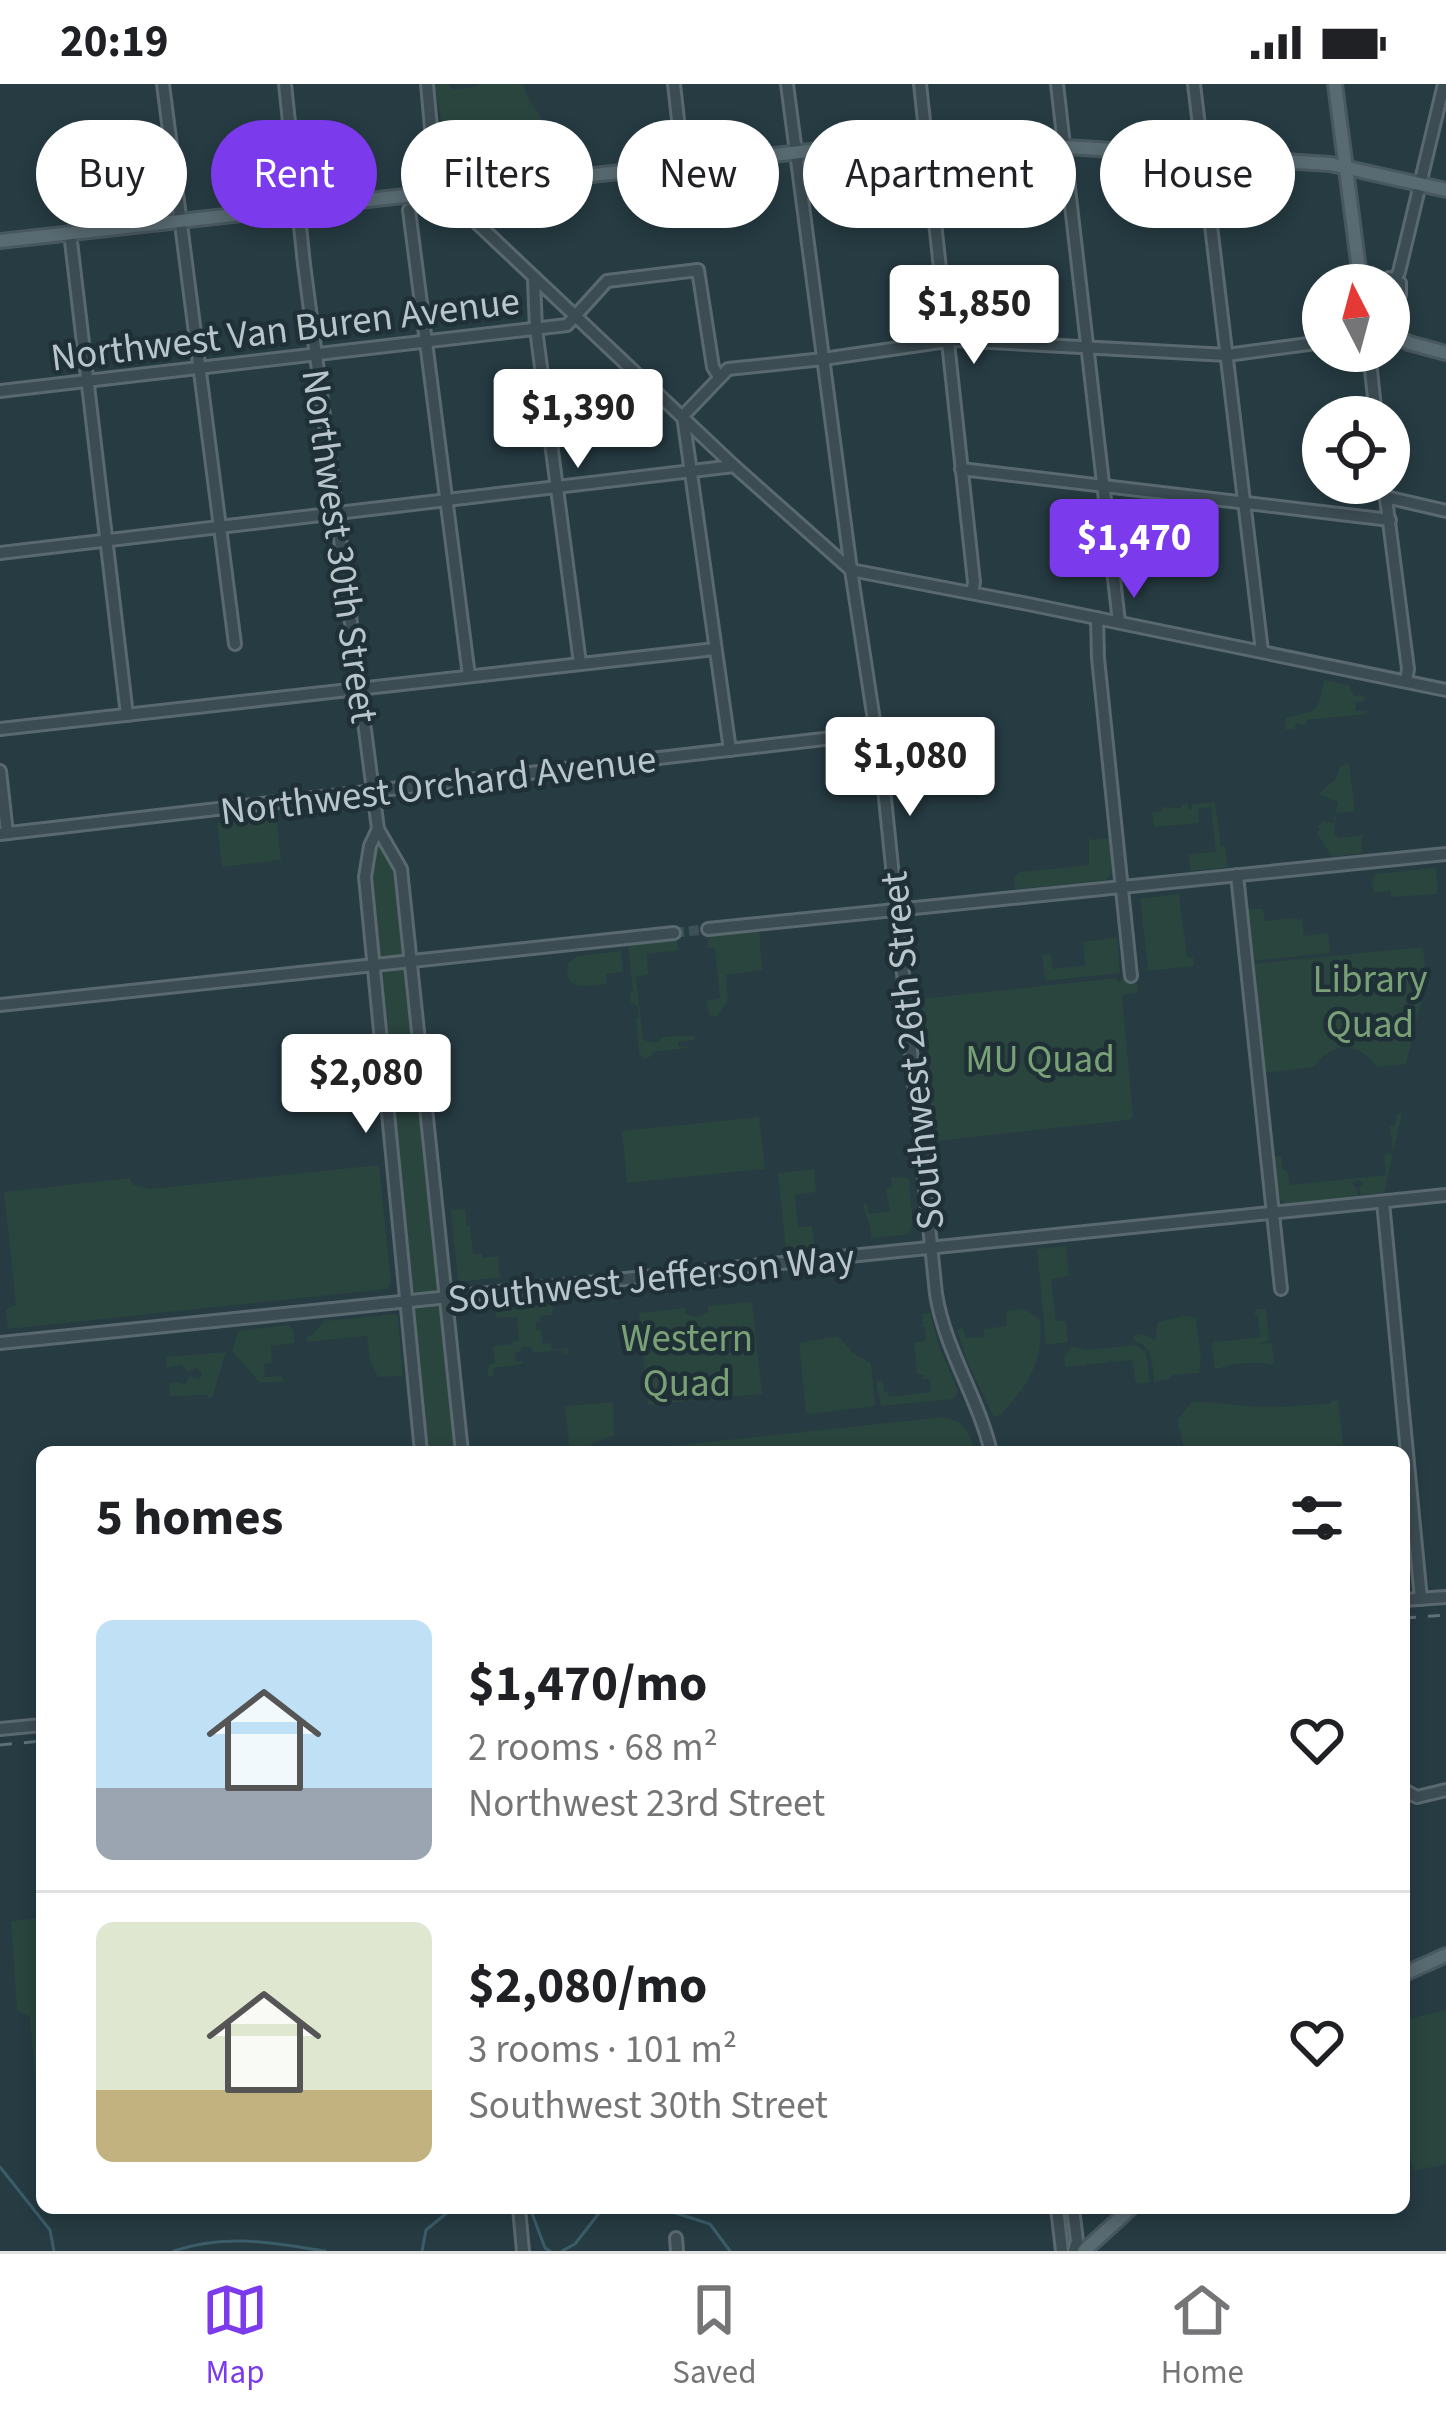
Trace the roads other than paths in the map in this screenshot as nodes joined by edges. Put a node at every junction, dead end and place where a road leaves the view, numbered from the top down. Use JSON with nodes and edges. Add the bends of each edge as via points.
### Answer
{"nodes":[{"id":1,"x":164,"y":84,"type":"edge"},
{"id":2,"x":285,"y":84,"type":"edge"},
{"id":3,"x":427,"y":84,"type":"edge"},
{"id":4,"x":674,"y":84,"type":"edge"},
{"id":5,"x":787,"y":84,"type":"edge"},
{"id":6,"x":920,"y":84,"type":"edge"},
{"id":7,"x":1057,"y":84,"type":"edge"},
{"id":8,"x":1194,"y":84,"type":"edge"},
{"id":9,"x":1335,"y":84,"type":"edge"},
{"id":10,"x":1444,"y":84,"type":"edge"},
{"id":11,"x":168,"y":120,"type":"edge"},
{"id":12,"x":289,"y":120,"type":"edge"},
{"id":13,"x":430,"y":120,"type":"edge"},
{"id":14,"x":678,"y":120,"type":"edge"},
{"id":15,"x":924,"y":120,"type":"edge"},
{"id":16,"x":1061,"y":120,"type":"edge"},
{"id":17,"x":1198,"y":120,"type":"edge"},
{"id":18,"x":803,"y":151,"type":"edge"},
{"id":19,"x":795,"y":152,"type":"junction"},
{"id":20,"x":779,"y":154,"type":"edge"},
{"id":21,"x":1295,"y":162,"type":"edge"},
{"id":22,"x":1345,"y":166,"type":"junction"},
{"id":23,"x":1420,"y":184,"type":"junction"},
{"id":24,"x":1446,"y":190,"type":"edge"},
{"id":25,"x":116,"y":228,"type":"edge"},
{"id":26,"x":181,"y":228,"type":"edge"},
{"id":27,"x":300,"y":228,"type":"edge"},
{"id":28,"x":411,"y":228,"type":"edge"},
{"id":29,"x":481,"y":228,"type":"edge"},
{"id":30,"x":935,"y":228,"type":"edge"},
{"id":31,"x":1073,"y":228,"type":"edge"},
{"id":32,"x":1211,"y":228,"type":"edge"},
{"id":33,"x":70,"y":233,"type":"junction"},
{"id":34,"x":0,"y":241,"type":"edge"},
{"id":35,"x":1357,"y":264,"type":"edge"},
{"id":36,"x":1399,"y":264,"type":"edge"},
{"id":37,"x":534,"y":280,"type":"junction"},
{"id":38,"x":574,"y":317,"type":"junction"},
{"id":39,"x":536,"y":329,"type":"junction"},
{"id":40,"x":947,"y":341,"type":"junction"},
{"id":41,"x":426,"y":342,"type":"junction"},
{"id":42,"x":1410,"y":344,"type":"edge"},
{"id":43,"x":1302,"y":345,"type":"edge"},
{"id":44,"x":1087,"y":348,"type":"junction"},
{"id":45,"x":1446,"y":353,"type":"edge"},
{"id":46,"x":316,"y":355,"type":"junction"},
{"id":47,"x":1227,"y":355,"type":"junction"},
{"id":48,"x":823,"y":359,"type":"junction"},
{"id":49,"x":199,"y":368,"type":"junction"},
{"id":50,"x":719,"y":376,"type":"junction"},
{"id":51,"x":87,"y":381,"type":"junction"},
{"id":52,"x":0,"y":391,"type":"edge"},
{"id":53,"x":683,"y":416,"type":"junction"},
{"id":54,"x":734,"y":466,"type":"junction"},
{"id":55,"x":962,"y":469,"type":"junction"},
{"id":56,"x":690,"y":473,"type":"junction"},
{"id":57,"x":1103,"y":484,"type":"junction"},
{"id":58,"x":556,"y":488,"type":"junction"},
{"id":59,"x":1410,"y":499,"type":"edge"},
{"id":60,"x":446,"y":501,"type":"junction"},
{"id":61,"x":1245,"y":503,"type":"junction"},
{"id":62,"x":1387,"y":504,"type":"edge"},
{"id":63,"x":1446,"y":511,"type":"edge"},
{"id":64,"x":336,"y":514,"type":"junction"},
{"id":65,"x":1390,"y":520,"type":"junction"},
{"id":66,"x":220,"y":527,"type":"junction"},
{"id":67,"x":106,"y":541,"type":"junction"},
{"id":68,"x":0,"y":553,"type":"edge"},
{"id":69,"x":851,"y":570,"type":"junction"},
{"id":70,"x":972,"y":593,"type":"junction"},
{"id":71,"x":1097,"y":618,"type":"junction"},
{"id":72,"x":1119,"y":622,"type":"junction"},
{"id":73,"x":235,"y":644,"type":"dead end"},
{"id":74,"x":716,"y":649,"type":"junction"},
{"id":75,"x":1262,"y":652,"type":"junction"},
{"id":76,"x":580,"y":663,"type":"junction"},
{"id":77,"x":470,"y":676,"type":"junction"},
{"id":78,"x":1406,"y":681,"type":"junction"},
{"id":79,"x":361,"y":688,"type":"junction"},
{"id":80,"x":1446,"y":690,"type":"edge"},
{"id":81,"x":127,"y":715,"type":"junction"},
{"id":82,"x":0,"y":729,"type":"edge"},
{"id":83,"x":876,"y":733,"type":"junction"},
{"id":84,"x":730,"y":750,"type":"junction"},
{"id":85,"x":0,"y":771,"type":"edge"},
{"id":86,"x":374,"y":793,"type":"junction"},
{"id":87,"x":378,"y":829,"type":"junction"},
{"id":88,"x":4,"y":834,"type":"edge"},
{"id":89,"x":1446,"y":854,"type":"edge"},
{"id":90,"x":1237,"y":875,"type":"junction"},
{"id":91,"x":1122,"y":887,"type":"junction"},
{"id":92,"x":896,"y":911,"type":"junction"},
{"id":93,"x":708,"y":929,"type":"tunnel mouth"},
{"id":94,"x":674,"y":933,"type":"tunnel mouth"},
{"id":95,"x":412,"y":960,"type":"junction"},
{"id":96,"x":372,"y":965,"type":"junction"},
{"id":97,"x":1132,"y":976,"type":"dead end"},
{"id":98,"x":0,"y":1005,"type":"edge"},
{"id":99,"x":1446,"y":1195,"type":"edge"},
{"id":100,"x":1383,"y":1202,"type":"junction"},
{"id":101,"x":1271,"y":1213,"type":"junction"},
{"id":102,"x":931,"y":1248,"type":"junction"},
{"id":103,"x":1281,"y":1289,"type":"dead end"},
{"id":104,"x":446,"y":1298,"type":"junction"},
{"id":105,"x":405,"y":1303,"type":"junction"},
{"id":106,"x":0,"y":1343,"type":"edge"},
{"id":107,"x":420,"y":1446,"type":"edge"},
{"id":108,"x":460,"y":1446,"type":"edge"},
{"id":109,"x":989,"y":1446,"type":"edge"},
{"id":110,"x":1406,"y":1446,"type":"edge"},
{"id":111,"x":1410,"y":1484,"type":"edge"},
{"id":112,"x":1446,"y":1597,"type":"edge"},
{"id":113,"x":1421,"y":1599,"type":"junction"},
{"id":114,"x":1410,"y":1600,"type":"edge"},
{"id":115,"x":36,"y":1726,"type":"edge"},
{"id":116,"x":0,"y":1729,"type":"edge"},
{"id":117,"x":1446,"y":1790,"type":"edge"},
{"id":118,"x":1410,"y":1795,"type":"edge"},
{"id":119,"x":1446,"y":1955,"type":"edge"},
{"id":120,"x":1410,"y":1971,"type":"edge"},
{"id":121,"x":519,"y":2214,"type":"edge"},
{"id":122,"x":1058,"y":2214,"type":"edge"},
{"id":123,"x":1074,"y":2214,"type":"edge"},
{"id":124,"x":1125,"y":2214,"type":"edge"},
{"id":125,"x":1103,"y":2235,"type":"junction"},
{"id":126,"x":523,"y":2251,"type":"edge"},
{"id":127,"x":1062,"y":2251,"type":"edge"},
{"id":128,"x":1074,"y":2251,"type":"edge"},
{"id":129,"x":1084,"y":2251,"type":"edge"}],
"edges":[{"from":1,"to":11,"type":"street"},
{"from":2,"to":12,"type":"street","name":"Northwest 30th Street"},
{"from":3,"to":13,"type":"street"},
{"from":4,"to":14,"type":"street"},
{"from":5,"to":19,"type":"street","name":"Southwest 26th Street"},
{"from":6,"to":15,"type":"street"},
{"from":7,"to":16,"type":"street"},
{"from":8,"to":17,"type":"street"},
{"from":9,"to":22,"type":"main road"},
{"from":10,"to":23,"type":"street"},
{"from":18,"to":19,"type":"main road"},
{"from":19,"to":20,"type":"main road"},
{"from":19,"to":48,"type":"street","name":"Southwest 26th Street"},
{"from":21,"to":22,"type":"main road"},
{"from":22,"to":23,"type":"main road"},
{"from":22,"to":35,"type":"main road"},
{"from":23,"to":24,"type":"main road"},
{"from":23,"to":36,"type":"street"},
{"from":25,"to":33,"type":"main road"},
{"from":26,"to":49,"type":"street"},
{"from":27,"to":46,"type":"street","name":"Northwest 30th Street"},
{"from":28,"to":41,"type":"street"},
{"from":29,"to":37,"type":"street"},
{"from":30,"to":40,"type":"street"},
{"from":31,"to":44,"type":"street"},
{"from":32,"to":47,"type":"street"},
{"from":33,"to":34,"type":"main road"},
{"from":33,"to":51,"type":"street"},
{"from":37,"to":38,"type":"street"},
{"from":37,"to":39,"type":"street"},
{"from":38,"to":39,"type":"street","name":"Northwest Van Buren Avenue"},
{"from":38,"to":50,"type":"street","via":[[612,279],[698,271]]},
{"from":38,"to":53,"type":"street"},
{"from":39,"to":41,"type":"street","name":"Northwest Van Buren Avenue"},
{"from":39,"to":58,"type":"street"},
{"from":40,"to":44,"type":"street"},
{"from":40,"to":48,"type":"street"},
{"from":40,"to":55,"type":"street"},
{"from":41,"to":46,"type":"street","name":"Northwest Van Buren Avenue"},
{"from":41,"to":60,"type":"street"},
{"from":42,"to":45,"type":"main road"},
{"from":43,"to":47,"type":"street"},
{"from":44,"to":47,"type":"street"},
{"from":44,"to":57,"type":"street"},
{"from":46,"to":49,"type":"street","name":"Northwest Van Buren Avenue"},
{"from":46,"to":64,"type":"street","name":"Northwest 30th Street"},
{"from":47,"to":61,"type":"street"},
{"from":48,"to":50,"type":"street"},
{"from":48,"to":69,"type":"street","name":"Southwest 26th Street"},
{"from":49,"to":51,"type":"street","name":"Northwest Van Buren Avenue"},
{"from":49,"to":66,"type":"street"},
{"from":50,"to":53,"type":"street"},
{"from":51,"to":52,"type":"street","name":"Northwest Van Buren Avenue"},
{"from":51,"to":67,"type":"street"},
{"from":53,"to":54,"type":"street"},
{"from":53,"to":56,"type":"street"},
{"from":54,"to":56,"type":"street"},
{"from":54,"to":69,"type":"street"},
{"from":55,"to":57,"type":"street"},
{"from":55,"to":70,"type":"street"},
{"from":56,"to":58,"type":"street"},
{"from":56,"to":74,"type":"street"},
{"from":57,"to":61,"type":"street"},
{"from":57,"to":72,"type":"street"},
{"from":58,"to":60,"type":"street"},
{"from":58,"to":76,"type":"street"},
{"from":59,"to":63,"type":"street"},
{"from":60,"to":64,"type":"street"},
{"from":60,"to":77,"type":"street"},
{"from":61,"to":65,"type":"street"},
{"from":61,"to":75,"type":"street"},
{"from":62,"to":65,"type":"street"},
{"from":64,"to":66,"type":"street"},
{"from":64,"to":79,"type":"street","name":"Northwest 30th Street"},
{"from":65,"to":78,"type":"street"},
{"from":66,"to":67,"type":"street"},
{"from":66,"to":73,"type":"street"},
{"from":67,"to":68,"type":"street"},
{"from":67,"to":81,"type":"street"},
{"from":69,"to":70,"type":"street"},
{"from":69,"to":83,"type":"street","name":"Southwest 26th Street"},
{"from":70,"to":71,"type":"street"},
{"from":71,"to":72,"type":"street"},
{"from":71,"to":91,"type":"street"},
{"from":72,"to":75,"type":"street"},
{"from":74,"to":76,"type":"street"},
{"from":74,"to":84,"type":"street"},
{"from":75,"to":78,"type":"street"},
{"from":76,"to":77,"type":"street"},
{"from":77,"to":79,"type":"street"},
{"from":78,"to":80,"type":"street"},
{"from":79,"to":81,"type":"street"},
{"from":79,"to":86,"type":"street","name":"Northwest 30th Street"},
{"from":81,"to":82,"type":"street"},
{"from":83,"to":84,"type":"street","name":"Northwest Orchard Avenue"},
{"from":83,"to":92,"type":"street","name":"Southwest 26th Street"},
{"from":84,"to":86,"type":"street","name":"Northwest Orchard Avenue"},
{"from":85,"to":88,"type":"street"},
{"from":86,"to":87,"type":"street","name":"Northwest 30th Street"},
{"from":86,"to":88,"type":"street","name":"Northwest Orchard Avenue"},
{"from":87,"to":95,"type":"street","via":[[401,869]]},
{"from":87,"to":96,"type":"street","via":[[365,877]]},
{"from":89,"to":90,"type":"street"},
{"from":90,"to":91,"type":"street"},
{"from":90,"to":101,"type":"street"},
{"from":91,"to":92,"type":"street"},
{"from":91,"to":97,"type":"street"},
{"from":92,"to":93,"type":"street"},
{"from":92,"to":102,"type":"street","name":"Southwest 26th Street"},
{"from":94,"to":95,"type":"street"},
{"from":95,"to":96,"type":"street"},
{"from":95,"to":104,"type":"street"},
{"from":96,"to":98,"type":"street"},
{"from":96,"to":105,"type":"street"},
{"from":99,"to":100,"type":"street","name":"Southwest Jefferson Way"},
{"from":100,"to":101,"type":"street","name":"Southwest Jefferson Way"},
{"from":100,"to":110,"type":"street"},
{"from":101,"to":102,"type":"street","name":"Southwest Jefferson Way"},
{"from":101,"to":103,"type":"street"},
{"from":102,"to":104,"type":"street","name":"Southwest Jefferson Way"},
{"from":102,"to":109,"type":"street","name":"Southwest 26th Street","via":[[946,1335]]},
{"from":104,"to":105,"type":"street","name":"Southwest Jefferson Way"},
{"from":104,"to":108,"type":"street"},
{"from":105,"to":106,"type":"street","name":"Southwest Jefferson Way"},
{"from":105,"to":107,"type":"street"},
{"from":111,"to":113,"type":"street"},
{"from":112,"to":113,"type":"street"},
{"from":113,"to":114,"type":"street"},
{"from":115,"to":116,"type":"street"},
{"from":117,"to":118,"type":"street"},
{"from":119,"to":120,"type":"main road"},
{"from":121,"to":126,"type":"street"},
{"from":122,"to":127,"type":"street"},
{"from":123,"to":125,"type":"street"},
{"from":123,"to":128,"type":"street"},
{"from":124,"to":125,"type":"main road"},
{"from":125,"to":129,"type":"main road"}]}
